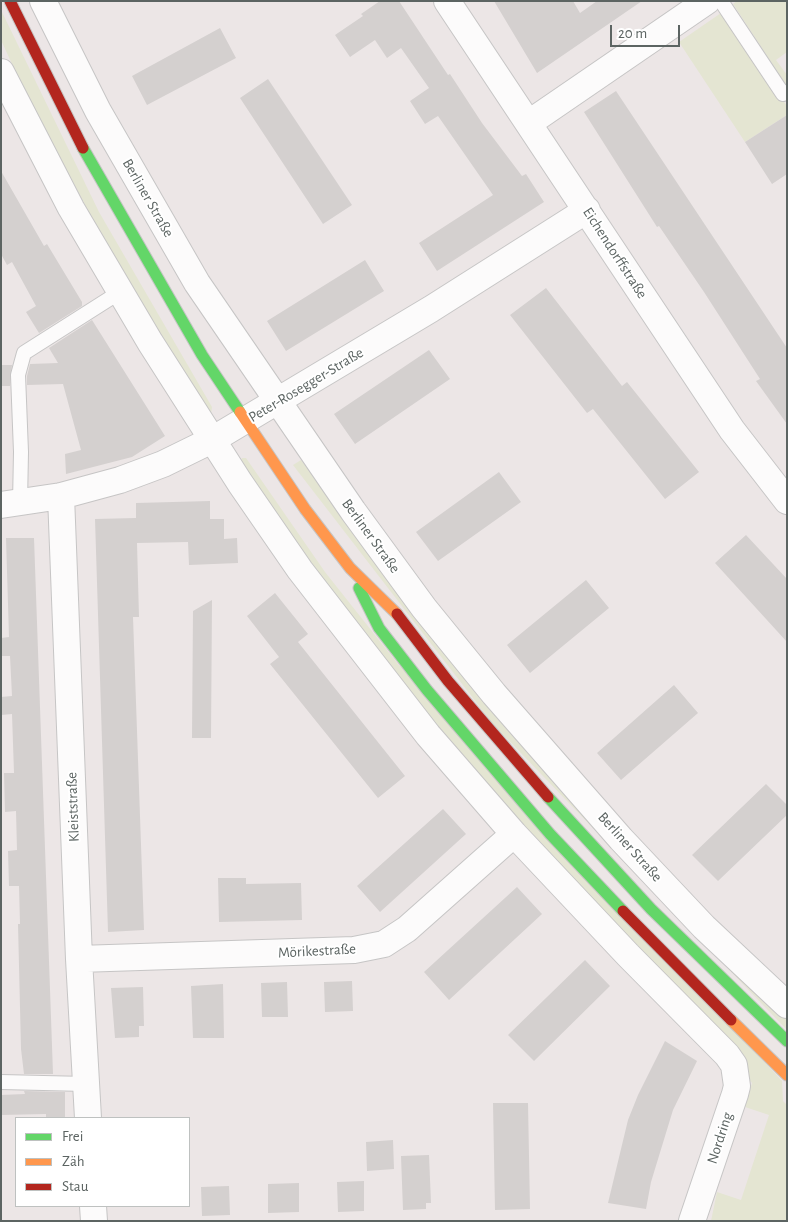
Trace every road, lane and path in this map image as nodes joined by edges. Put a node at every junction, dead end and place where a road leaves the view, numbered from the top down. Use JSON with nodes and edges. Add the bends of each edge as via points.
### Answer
{"nodes":[{"id":1,"x":10,"y":1,"type":"edge"},
{"id":2,"x":44,"y":1,"type":"edge"},
{"id":3,"x":447,"y":1,"type":"edge"},
{"id":4,"x":706,"y":1,"type":"edge"},
{"id":5,"x":721,"y":1,"type":"edge"},
{"id":6,"x":1,"y":72,"type":"edge"},
{"id":7,"x":787,"y":92,"type":"edge"},
{"id":8,"x":529,"y":123,"type":"junction"},
{"id":9,"x":586,"y":210,"type":"junction"},
{"id":10,"x":120,"y":292,"type":"junction"},
{"id":11,"x":277,"y":402,"type":"junction"},
{"id":12,"x":245,"y":422,"type":"junction"},
{"id":13,"x":212,"y":440,"type":"junction"},
{"id":14,"x":61,"y":496,"type":"junction"},
{"id":15,"x":787,"y":501,"type":"edge"},
{"id":16,"x":11,"y":504,"type":"edge"},
{"id":17,"x":350,"y":568,"type":"junction"},
{"id":18,"x":514,"y":834,"type":"junction"},
{"id":19,"x":79,"y":959,"type":"junction"},
{"id":20,"x":787,"y":1005,"type":"edge"},
{"id":21,"x":787,"y":1041,"type":"edge"},
{"id":22,"x":787,"y":1075,"type":"edge"},
{"id":23,"x":1,"y":1082,"type":"edge"},
{"id":24,"x":86,"y":1084,"type":"junction"},
{"id":25,"x":88,"y":1117,"type":"edge"},
{"id":26,"x":93,"y":1207,"type":"edge"},
{"id":27,"x":94,"y":1221,"type":"edge"},
{"id":28,"x":692,"y":1221,"type":"edge"}],
"edges":[{"from":1,"to":12,"type":"main road","name":"Berliner Straße","via":[[104,188]]},
{"from":2,"to":11,"type":"street","name":"Berliner Straße","via":[[98,111],[197,283]]},
{"from":3,"to":8,"type":"street","name":"Eichendorffstraße"},
{"from":4,"to":8,"type":"street"},
{"from":5,"to":7,"type":"lane","via":[[783,94]]},
{"from":6,"to":10,"type":"street","via":[[71,208]]},
{"from":8,"to":9,"type":"street","name":"Eichendorffstraße"},
{"from":9,"to":11,"type":"street","name":"Peter-Rosegger-Straße"},
{"from":9,"to":15,"type":"street","name":"Eichendorffstraße","via":[[732,430]]},
{"from":10,"to":13,"type":"street"},
{"from":10,"to":16,"type":"lane","via":[[24,353],[18,375],[21,452]]},
{"from":11,"to":12,"type":"street","name":"Peter-Rosegger-Straße"},
{"from":11,"to":20,"type":"street","name":"Berliner Straße","via":[[424,608],[494,694],[691,914]]},
{"from":12,"to":13,"type":"street","name":"Peter-Rosegger-Straße"},
{"from":12,"to":17,"type":"main road","name":"Berliner Straße"},
{"from":13,"to":14,"type":"street","name":"Peter-Rosegger-Straße","via":[[120,480]]},
{"from":13,"to":18,"type":"street","via":[[344,630],[428,735]]},
{"from":14,"to":16,"type":"street","name":"Peter-Rosegger-Straße"},
{"from":14,"to":19,"type":"street","name":"Kleiststraße"},
{"from":17,"to":21,"type":"main road","name":"Berliner Straße","via":[[398,615],[448,681],[567,819],[651,909]]},
{"from":17,"to":22,"type":"main road","name":"Berliner Straße","via":[[379,628],[490,766],[635,924]]},
{"from":18,"to":19,"type":"street","name":"Mörikestraße","via":[[407,929],[376,946],[354,950]]},
{"from":18,"to":28,"type":"street","name":"Nordring","via":[[734,1064],[737,1086]]},
{"from":19,"to":24,"type":"street","name":"Kleiststraße"},
{"from":23,"to":24,"type":"lane"},
{"from":24,"to":25,"type":"street","name":"Kleiststraße"},
{"from":26,"to":27,"type":"street"}]}
